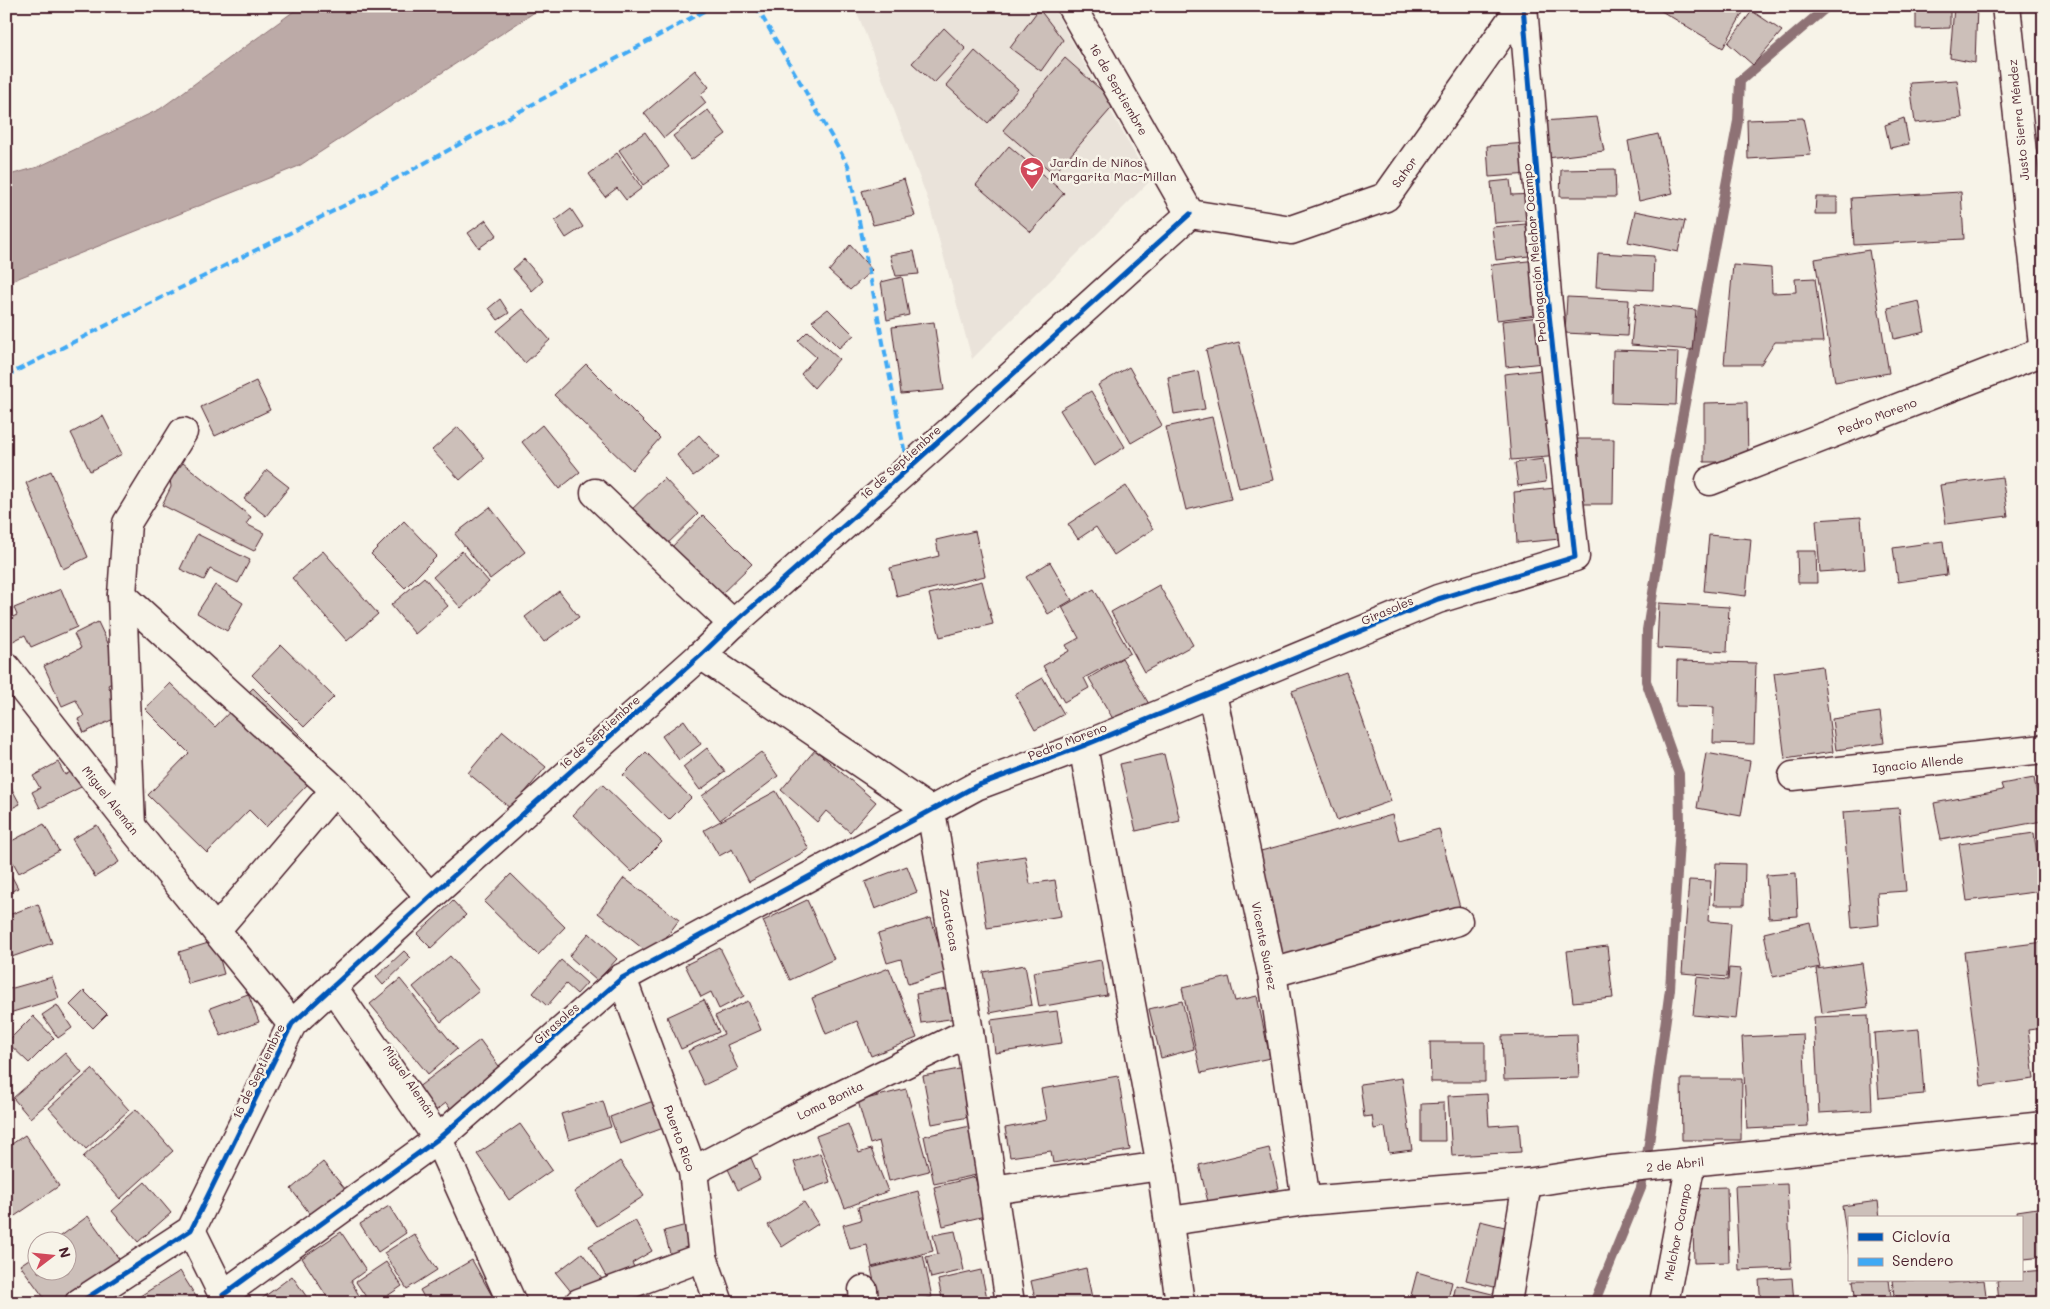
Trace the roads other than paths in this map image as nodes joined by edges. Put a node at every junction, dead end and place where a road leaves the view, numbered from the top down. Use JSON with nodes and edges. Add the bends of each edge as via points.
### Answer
{"nodes":[{"id":1,"x":1071,"y":6,"type":"edge"},
{"id":2,"x":1522,"y":6,"type":"edge"},
{"id":3,"x":2006,"y":6,"type":"edge"},
{"id":4,"x":1190,"y":214,"type":"junction"},
{"id":5,"x":2044,"y":352,"type":"edge"},
{"id":6,"x":183,"y":432,"type":"dead end"},
{"id":7,"x":1710,"y":481,"type":"dead end"},
{"id":8,"x":596,"y":493,"type":"dead end"},
{"id":9,"x":1575,"y":557,"type":"joint"},
{"id":10,"x":122,"y":595,"type":"junction"},
{"id":11,"x":733,"y":624,"type":"junction"},
{"id":12,"x":701,"y":655,"type":"junction"},
{"id":13,"x":6,"y":668,"type":"edge"},
{"id":14,"x":1212,"y":694,"type":"junction"},
{"id":15,"x":1083,"y":746,"type":"junction"},
{"id":16,"x":2044,"y":749,"type":"edge"},
{"id":17,"x":1792,"y":776,"type":"dead end"},
{"id":18,"x":335,"y":790,"type":"junction"},
{"id":19,"x":931,"y":811,"type":"junction"},
{"id":20,"x":131,"y":826,"type":"junction"},
{"id":21,"x":430,"y":897,"type":"junction"},
{"id":22,"x":1458,"y":921,"type":"dead end"},
{"id":23,"x":216,"y":930,"type":"junction"},
{"id":24,"x":1272,"y":973,"type":"junction"},
{"id":25,"x":622,"y":978,"type":"junction"},
{"id":26,"x":332,"y":986,"type":"junction"},
{"id":27,"x":292,"y":1024,"type":"junction"},
{"id":28,"x":969,"y":1032,"type":"junction"},
{"id":29,"x":2044,"y":1126,"type":"edge"},
{"id":30,"x":438,"y":1139,"type":"junction"},
{"id":31,"x":1681,"y":1163,"type":"junction"},
{"id":32,"x":1161,"y":1166,"type":"junction"},
{"id":33,"x":693,"y":1171,"type":"junction"},
{"id":34,"x":1527,"y":1183,"type":"junction"},
{"id":35,"x":992,"y":1190,"type":"junction"},
{"id":36,"x":1306,"y":1201,"type":"junction"},
{"id":37,"x":1170,"y":1221,"type":"junction"},
{"id":38,"x":192,"y":1230,"type":"junction"},
{"id":39,"x":703,"y":1257,"type":"junction"},
{"id":40,"x":225,"y":1299,"type":"edge"},
{"id":41,"x":511,"y":1302,"type":"edge"},
{"id":42,"x":79,"y":1303,"type":"edge"},
{"id":43,"x":579,"y":1303,"type":"edge"},
{"id":44,"x":718,"y":1303,"type":"edge"},
{"id":45,"x":1010,"y":1303,"type":"edge"},
{"id":46,"x":1180,"y":1303,"type":"edge"},
{"id":47,"x":1507,"y":1303,"type":"edge"},
{"id":48,"x":1664,"y":1303,"type":"edge"}],
"edges":[{"from":1,"to":4,"type":"street","name":"16 de Septiembre"},
{"from":2,"to":4,"type":"street","name":"Sahor","via":[[1386,197],[1291,230]]},
{"from":2,"to":9,"type":"street","name":"Prolongación Melchor Ocampo"},
{"from":3,"to":5,"type":"street","name":"Justo Sierra Méndez"},
{"from":4,"to":11,"type":"street","name":"16 de Septiembre"},
{"from":5,"to":7,"type":"street","name":"Pedro Moreno"},
{"from":6,"to":10,"type":"street","via":[[127,523]]},
{"from":8,"to":11,"type":"street"},
{"from":9,"to":14,"type":"street","name":"Girasoles","via":[[1438,599]]},
{"from":10,"to":18,"type":"street"},
{"from":10,"to":20,"type":"street"},
{"from":11,"to":12,"type":"street","name":"16 de Septiembre"},
{"from":12,"to":19,"type":"street"},
{"from":12,"to":21,"type":"street","name":"16 de Septiembre"},
{"from":13,"to":20,"type":"street","name":"Miguel Alemán"},
{"from":14,"to":15,"type":"street","name":"Pedro Moreno"},
{"from":14,"to":24,"type":"street","name":"Vicente Suárez"},
{"from":15,"to":19,"type":"street","name":"Pedro Moreno","via":[[976,786]]},
{"from":15,"to":32,"type":"street"},
{"from":16,"to":17,"type":"street","name":"Ignacio Allende"},
{"from":18,"to":21,"type":"street"},
{"from":18,"to":23,"type":"street"},
{"from":19,"to":25,"type":"street","name":"Girasoles"},
{"from":19,"to":28,"type":"street","name":"Zacatecas"},
{"from":20,"to":23,"type":"street","name":"Miguel Alemán"},
{"from":21,"to":26,"type":"street","name":"16 de Septiembre"},
{"from":22,"to":24,"type":"street"},
{"from":23,"to":27,"type":"street","name":"Miguel Alemán"},
{"from":24,"to":36,"type":"street","name":"Vicente Suárez"},
{"from":25,"to":30,"type":"street","name":"Girasoles"},
{"from":25,"to":33,"type":"street","name":"Puerto Rico"},
{"from":26,"to":27,"type":"street","name":"16 de Septiembre"},
{"from":26,"to":30,"type":"street","name":"Miguel Alemán"},
{"from":27,"to":38,"type":"street","name":"16 de Septiembre"},
{"from":28,"to":33,"type":"street","name":"Loma Bonita"},
{"from":28,"to":35,"type":"street","name":"Zacatecas"},
{"from":29,"to":31,"type":"street","name":"2 de Abril"},
{"from":30,"to":40,"type":"street","name":"Girasoles"},
{"from":30,"to":41,"type":"street","name":"Miguel Alemán"},
{"from":31,"to":34,"type":"street","name":"2 de Abril"},
{"from":31,"to":48,"type":"street","name":"Melchor Ocampo"},
{"from":32,"to":35,"type":"street"},
{"from":32,"to":37,"type":"street"},
{"from":33,"to":39,"type":"street","name":"Puerto Rico"},
{"from":34,"to":36,"type":"street","name":"2 de Abril"},
{"from":34,"to":47,"type":"street"},
{"from":35,"to":45,"type":"street","name":"Zacatecas"},
{"from":36,"to":37,"type":"street","name":"2 de Abril"},
{"from":37,"to":46,"type":"street"},
{"from":38,"to":40,"type":"street"},
{"from":38,"to":42,"type":"street"},
{"from":39,"to":43,"type":"street"},
{"from":39,"to":44,"type":"street","name":"Puerto Rico"}]}
